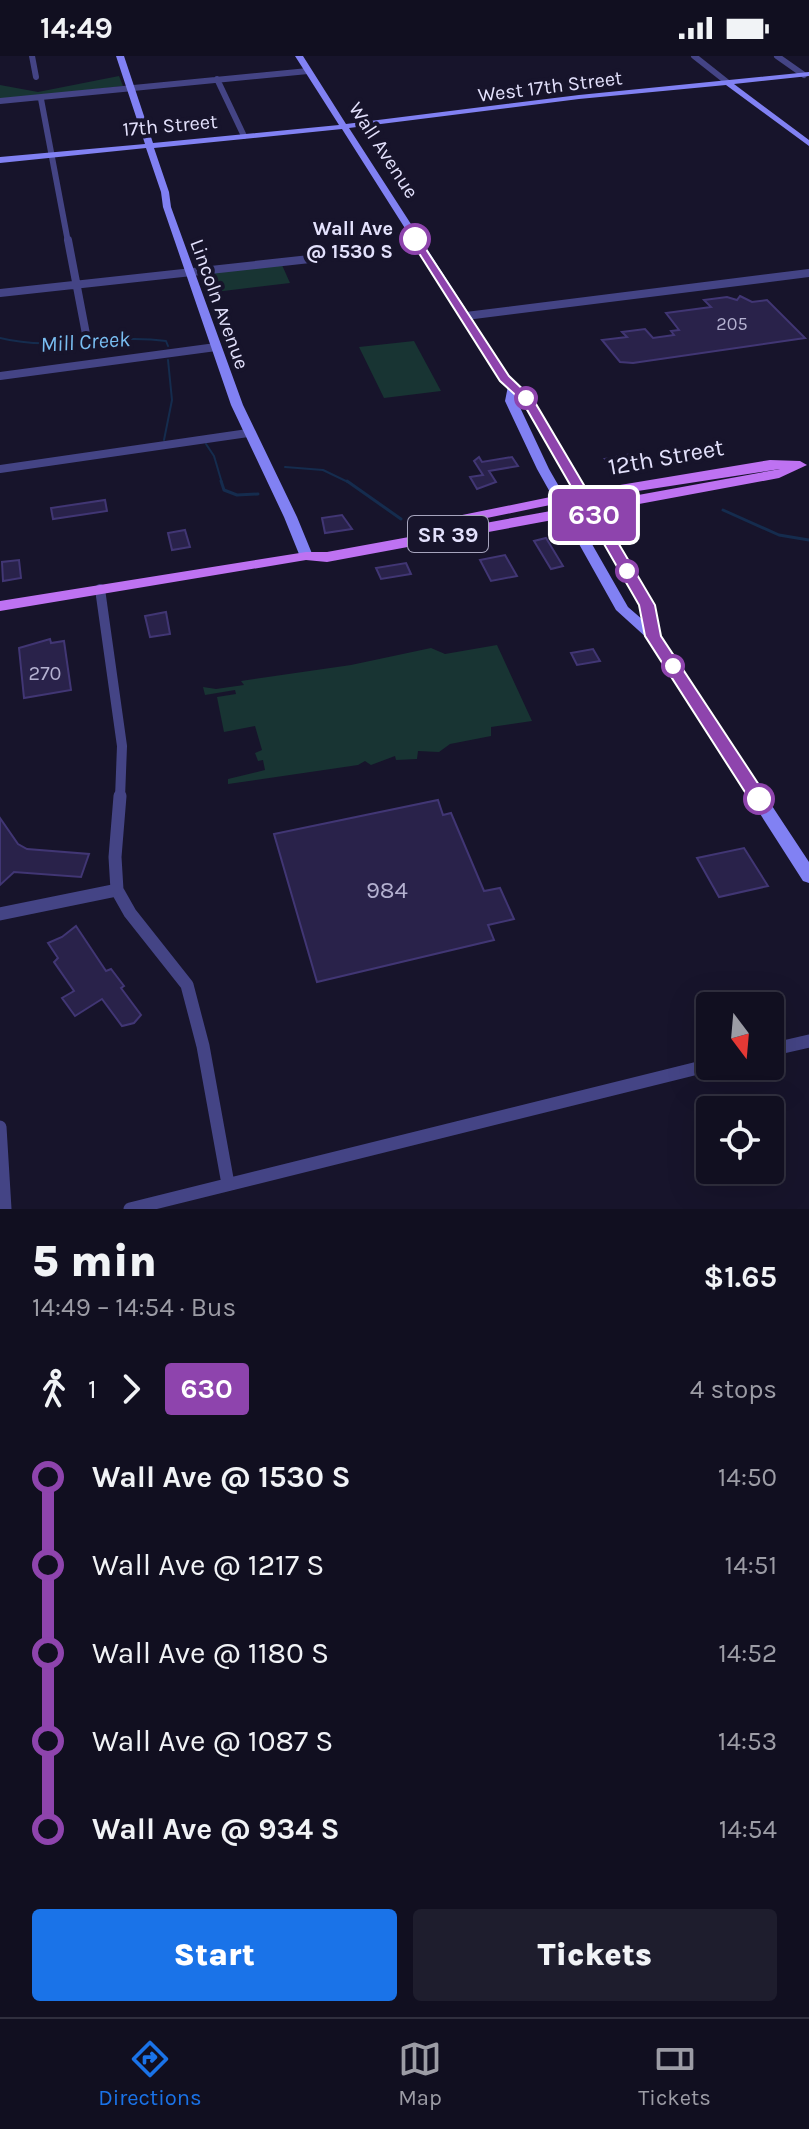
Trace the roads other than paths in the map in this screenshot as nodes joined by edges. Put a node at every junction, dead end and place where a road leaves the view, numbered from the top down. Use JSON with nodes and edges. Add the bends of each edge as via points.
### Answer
{"nodes":[{"id":1,"x":32,"y":56,"type":"edge"},
{"id":2,"x":120,"y":56,"type":"edge"},
{"id":3,"x":694,"y":56,"type":"edge"},
{"id":4,"x":777,"y":56,"type":"edge"},
{"id":5,"x":299,"y":57,"type":"edge"},
{"id":6,"x":308,"y":71,"type":"junction"},
{"id":7,"x":806,"y":75,"type":"edge"},
{"id":8,"x":36,"y":77,"type":"dead end"},
{"id":9,"x":128,"y":78,"type":"junction"},
{"id":10,"x":217,"y":79,"type":"junction"},
{"id":11,"x":727,"y":82,"type":"junction"},
{"id":12,"x":41,"y":99,"type":"junction"},
{"id":13,"x":0,"y":101,"type":"edge"},
{"id":14,"x":343,"y":126,"type":"junction"},
{"id":15,"x":244,"y":136,"type":"junction"},
{"id":16,"x":809,"y":144,"type":"edge"},
{"id":17,"x":149,"y":145,"type":"junction"},
{"id":18,"x":50,"y":155,"type":"junction"},
{"id":19,"x":0,"y":160,"type":"edge"},
{"id":20,"x":319,"y":258,"type":"dead end"},
{"id":21,"x":189,"y":271,"type":"junction"},
{"id":22,"x":809,"y":273,"type":"edge"},
{"id":23,"x":76,"y":284,"type":"junction"},
{"id":24,"x":0,"y":293,"type":"edge"},
{"id":25,"x":466,"y":316,"type":"junction"},
{"id":26,"x":86,"y":334,"type":"dead end"},
{"id":27,"x":216,"y":347,"type":"junction"},
{"id":28,"x":0,"y":376,"type":"edge"},
{"id":29,"x":512,"y":388,"type":"junction"},
{"id":30,"x":248,"y":433,"type":"junction"},
{"id":31,"x":805,"y":464,"type":"edge"},
{"id":32,"x":0,"y":469,"type":"edge"},
{"id":33,"x":586,"y":501,"type":"junction"},
{"id":34,"x":564,"y":505,"type":"junction"},
{"id":35,"x":306,"y":556,"type":"junction"},
{"id":36,"x":100,"y":589,"type":"junction"},
{"id":37,"x":0,"y":606,"type":"edge"},
{"id":38,"x":653,"y":636,"type":"junction"},
{"id":39,"x":809,"y":876,"type":"edge"},
{"id":40,"x":117,"y":890,"type":"junction"},
{"id":41,"x":0,"y":914,"type":"edge"},
{"id":42,"x":809,"y":1041,"type":"edge"},
{"id":43,"x":784,"y":1047,"type":"edge"},
{"id":44,"x":696,"y":1068,"type":"edge"},
{"id":45,"x":0,"y":1127,"type":"edge"},
{"id":46,"x":228,"y":1184,"type":"junction"},
{"id":47,"x":5,"y":1209,"type":"edge"},
{"id":48,"x":130,"y":1209,"type":"edge"}],
"edges":[{"from":1,"to":8,"type":"street"},
{"from":2,"to":9,"type":"street","name":"Lincoln Avenue"},
{"from":3,"to":11,"type":"street"},
{"from":4,"to":7,"type":"street"},
{"from":5,"to":6,"type":"street","name":"Wall Avenue"},
{"from":6,"to":10,"type":"street"},
{"from":6,"to":14,"type":"street","name":"Wall Avenue"},
{"from":7,"to":11,"type":"street","name":"West 17th Street"},
{"from":9,"to":10,"type":"street"},
{"from":9,"to":12,"type":"street"},
{"from":9,"to":17,"type":"street","name":"Lincoln Avenue"},
{"from":10,"to":15,"type":"street"},
{"from":11,"to":14,"type":"street","name":"West 17th Street"},
{"from":11,"to":16,"type":"street"},
{"from":12,"to":13,"type":"street"},
{"from":12,"to":18,"type":"street"},
{"from":14,"to":15,"type":"street","name":"17th Street"},
{"from":14,"to":25,"type":"street","name":"Wall Avenue"},
{"from":15,"to":17,"type":"street","name":"17th Street"},
{"from":17,"to":18,"type":"street","name":"17th Street"},
{"from":17,"to":21,"type":"street","name":"Lincoln Avenue"},
{"from":18,"to":19,"type":"street","name":"17th Street"},
{"from":18,"to":23,"type":"street"},
{"from":20,"to":21,"type":"street"},
{"from":21,"to":23,"type":"street"},
{"from":21,"to":27,"type":"street","name":"Lincoln Avenue"},
{"from":22,"to":25,"type":"street"},
{"from":23,"to":24,"type":"street"},
{"from":23,"to":26,"type":"street"},
{"from":25,"to":29,"type":"street","name":"Wall Avenue"},
{"from":27,"to":28,"type":"street"},
{"from":27,"to":30,"type":"street","name":"Lincoln Avenue"},
{"from":29,"to":33,"type":"street","name":"Wall Avenue","via":[[527,399]]},
{"from":29,"to":34,"type":"street","name":"Wall Avenue","via":[[511,401]]},
{"from":30,"to":32,"type":"street"},
{"from":30,"to":35,"type":"street","name":"Lincoln Avenue","via":[[288,507]]},
{"from":31,"to":33,"type":"main road","name":"12th Street","number":"SR 39","via":[[779,474]]},
{"from":33,"to":34,"type":"main road","name":"12th Street","number":"SR 39"},
{"from":33,"to":38,"type":"street","name":"Wall Avenue","via":[[647,605]]},
{"from":34,"to":35,"type":"main road","name":"12th Street","number":"SR 39","via":[[327,557]]},
{"from":34,"to":38,"type":"street","name":"Wall Avenue","via":[[623,610]]},
{"from":35,"to":36,"type":"main road","name":"12th Street","number":"SR 39"},
{"from":36,"to":37,"type":"main road","name":"12th Street","number":"SR 39"},
{"from":36,"to":40,"type":"street","via":[[122,749]]},
{"from":38,"to":39,"type":"street","name":"Wall Avenue"},
{"from":40,"to":41,"type":"street"},
{"from":40,"to":46,"type":"street","via":[[187,985]]},
{"from":42,"to":43,"type":"street"},
{"from":44,"to":46,"type":"street"},
{"from":45,"to":47,"type":"street"},
{"from":46,"to":48,"type":"street"}]}
